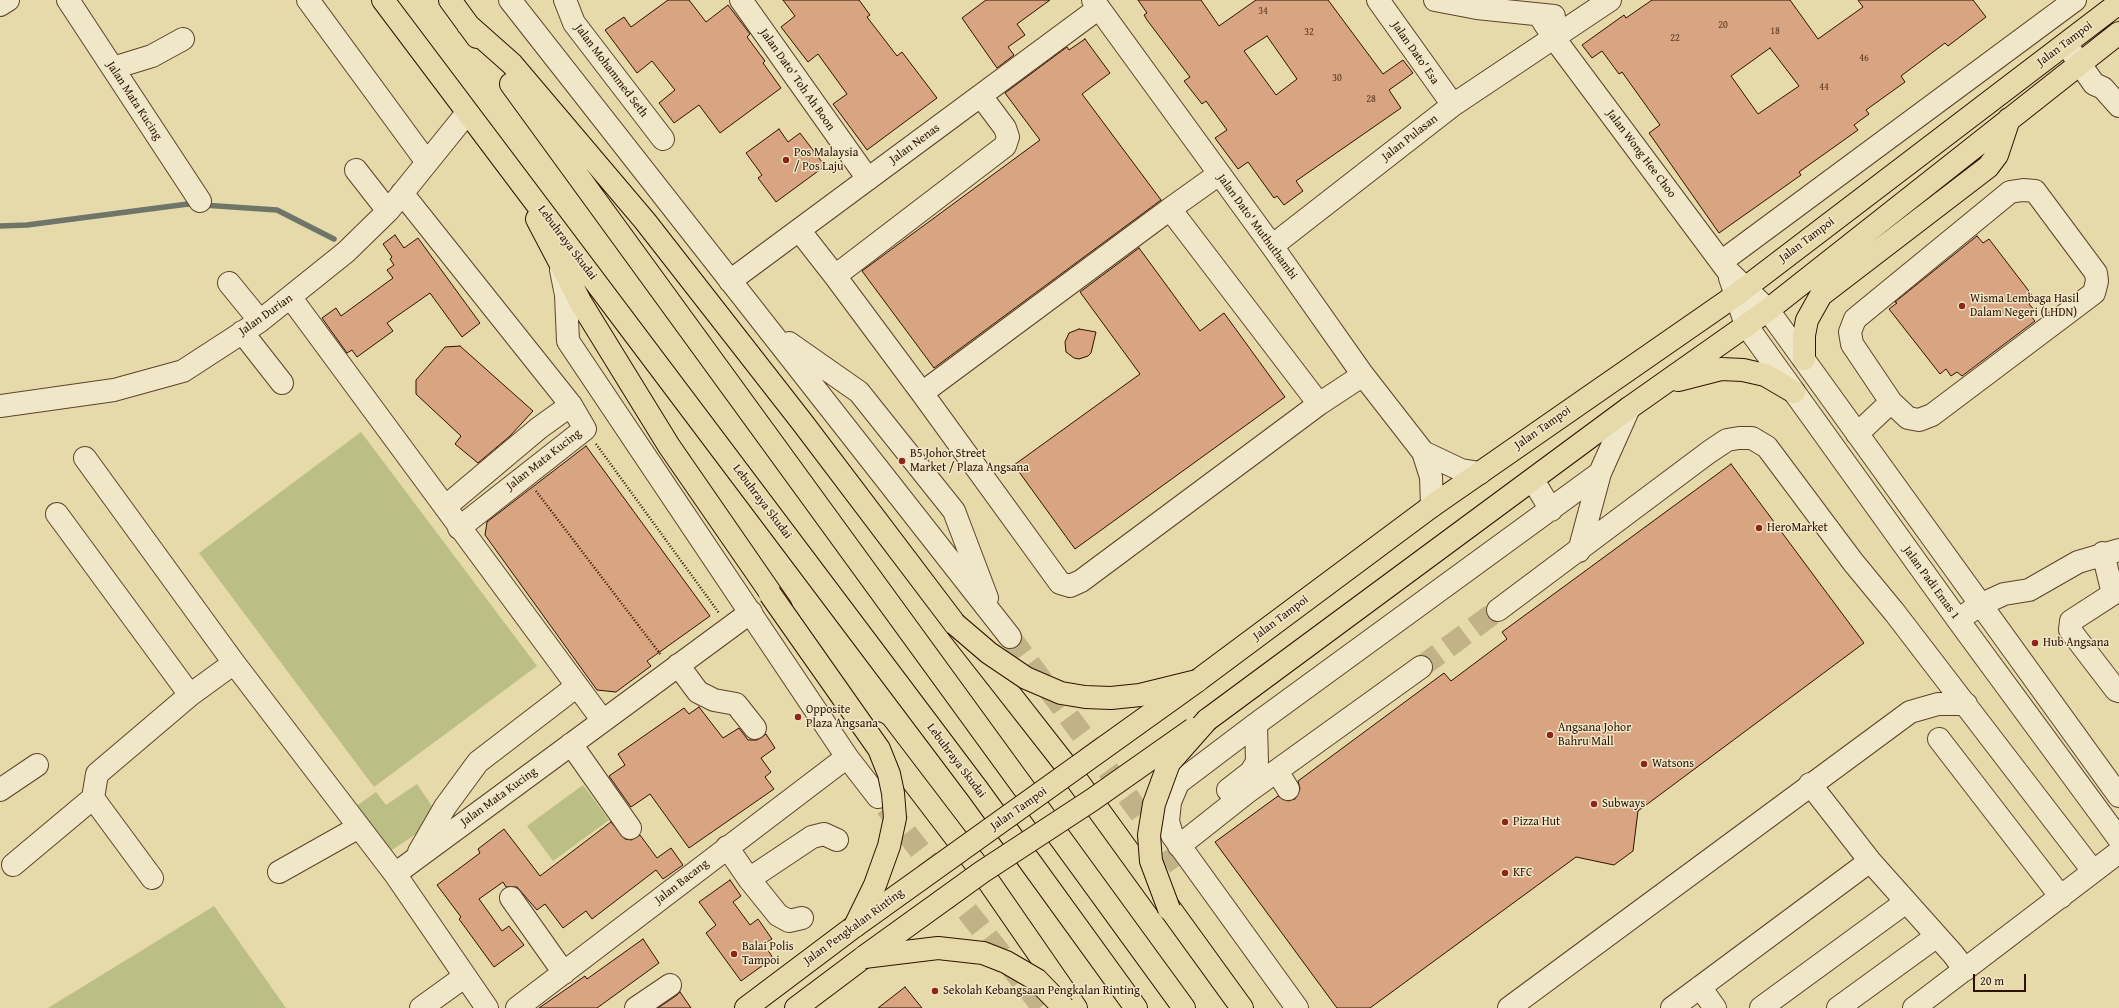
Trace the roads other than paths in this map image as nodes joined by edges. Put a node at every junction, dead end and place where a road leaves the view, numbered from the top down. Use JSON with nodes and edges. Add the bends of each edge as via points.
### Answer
{"nodes":[{"id":1,"x":8,"y":0,"type":"edge"},
{"id":2,"x":68,"y":0,"type":"edge"},
{"id":3,"x":308,"y":0,"type":"edge"},
{"id":4,"x":383,"y":0,"type":"edge"},
{"id":5,"x":450,"y":0,"type":"edge"},
{"id":6,"x":510,"y":0,"type":"edge"},
{"id":7,"x":565,"y":0,"type":"edge"},
{"id":8,"x":741,"y":0,"type":"edge"},
{"id":9,"x":1378,"y":0,"type":"edge"},
{"id":10,"x":1435,"y":0,"type":"edge"},
{"id":11,"x":1610,"y":0,"type":"edge"},
{"id":12,"x":2075,"y":0,"type":"edge"},
{"id":13,"x":2119,"y":3,"type":"edge"},
{"id":14,"x":1096,"y":4,"type":"edge"},
{"id":15,"x":0,"y":5,"type":"edge"},
{"id":16,"x":1592,"y":12,"type":"junction"},
{"id":17,"x":1540,"y":15,"type":"junction"},
{"id":18,"x":468,"y":25,"type":"junction"},
{"id":19,"x":2119,"y":33,"type":"edge"},
{"id":20,"x":183,"y":38,"type":"dead end"},
{"id":21,"x":1554,"y":38,"type":"junction"},
{"id":22,"x":2066,"y":44,"type":"junction"},
{"id":23,"x":2079,"y":63,"type":"junction"},
{"id":24,"x":113,"y":68,"type":"junction"},
{"id":25,"x":981,"y":96,"type":"junction"},
{"id":26,"x":2117,"y":99,"type":"edge"},
{"id":27,"x":1453,"y":105,"type":"junction"},
{"id":28,"x":467,"y":113,"type":"junction"},
{"id":29,"x":2009,"y":119,"type":"junction"},
{"id":30,"x":663,"y":139,"type":"dead end"},
{"id":31,"x":426,"y":161,"type":"junction"},
{"id":32,"x":356,"y":170,"type":"dead end"},
{"id":33,"x":512,"y":170,"type":"junction"},
{"id":34,"x":1219,"y":174,"type":"junction"},
{"id":35,"x":868,"y":179,"type":"junction"},
{"id":36,"x":402,"y":193,"type":"junction"},
{"id":37,"x":200,"y":201,"type":"dead end"},
{"id":38,"x":1170,"y":208,"type":"junction"},
{"id":39,"x":388,"y":211,"type":"junction"},
{"id":40,"x":799,"y":230,"type":"junction"},
{"id":41,"x":1272,"y":246,"type":"junction"},
{"id":42,"x":559,"y":265,"type":"junction"},
{"id":43,"x":1724,"y":266,"type":"junction"},
{"id":44,"x":835,"y":276,"type":"junction"},
{"id":45,"x":730,"y":281,"type":"junction"},
{"id":46,"x":229,"y":283,"type":"dead end"},
{"id":47,"x":1740,"y":291,"type":"junction"},
{"id":48,"x":291,"y":298,"type":"junction"},
{"id":49,"x":1768,"y":310,"type":"junction"},
{"id":50,"x":1746,"y":325,"type":"junction"},
{"id":51,"x":251,"y":326,"type":"junction"},
{"id":52,"x":769,"y":330,"type":"junction"},
{"id":53,"x":1804,"y":360,"type":"junction"},
{"id":54,"x":1363,"y":375,"type":"junction"},
{"id":55,"x":282,"y":383,"type":"dead end"},
{"id":56,"x":1662,"y":385,"type":"junction"},
{"id":57,"x":1794,"y":392,"type":"junction"},
{"id":58,"x":922,"y":393,"type":"junction"},
{"id":59,"x":1891,"y":402,"type":"junction"},
{"id":60,"x":1318,"y":404,"type":"junction"},
{"id":61,"x":571,"y":405,"type":"junction"},
{"id":62,"x":0,"y":406,"type":"edge"},
{"id":63,"x":1629,"y":408,"type":"junction"},
{"id":64,"x":1857,"y":434,"type":"junction"},
{"id":65,"x":1423,"y":452,"type":"junction"},
{"id":66,"x":85,"y":458,"type":"dead end"},
{"id":67,"x":1480,"y":473,"type":"junction"},
{"id":68,"x":1600,"y":474,"type":"junction"},
{"id":69,"x":1533,"y":480,"type":"junction"},
{"id":70,"x":1432,"y":506,"type":"junction"},
{"id":71,"x":445,"y":507,"type":"junction"},
{"id":72,"x":1551,"y":510,"type":"junction"},
{"id":73,"x":57,"y":514,"type":"dead end"},
{"id":74,"x":459,"y":528,"type":"junction"},
{"id":75,"x":1579,"y":551,"type":"junction"},
{"id":76,"x":2111,"y":552,"type":"edge"},
{"id":77,"x":2116,"y":592,"type":"edge"},
{"id":78,"x":770,"y":594,"type":"junction"},
{"id":79,"x":1980,"y":605,"type":"junction"},
{"id":80,"x":1498,"y":610,"type":"tunnel mouth"},
{"id":81,"x":751,"y":612,"type":"junction"},
{"id":82,"x":995,"y":618,"type":"junction"},
{"id":83,"x":1958,"y":620,"type":"junction"},
{"id":84,"x":955,"y":624,"type":"junction"},
{"id":85,"x":1010,"y":638,"type":"tunnel mouth"},
{"id":86,"x":234,"y":663,"type":"junction"},
{"id":87,"x":676,"y":668,"type":"junction"},
{"id":88,"x":1421,"y":668,"type":"tunnel mouth"},
{"id":89,"x":1201,"y":678,"type":"junction"},
{"id":90,"x":577,"y":686,"type":"junction"},
{"id":91,"x":2119,"y":691,"type":"edge"},
{"id":92,"x":190,"y":694,"type":"junction"},
{"id":93,"x":1966,"y":704,"type":"junction"},
{"id":94,"x":1214,"y":715,"type":"junction"},
{"id":95,"x":603,"y":721,"type":"junction"},
{"id":96,"x":1256,"y":724,"type":"junction"},
{"id":97,"x":755,"y":728,"type":"dead end"},
{"id":98,"x":1939,"y":739,"type":"dead end"},
{"id":99,"x":571,"y":744,"type":"junction"},
{"id":100,"x":847,"y":756,"type":"junction"},
{"id":101,"x":38,"y":765,"type":"dead end"},
{"id":102,"x":1072,"y":772,"type":"junction"},
{"id":103,"x":1810,"y":784,"type":"junction"},
{"id":104,"x":0,"y":790,"type":"edge"},
{"id":105,"x":2119,"y":796,"type":"edge"},
{"id":106,"x":878,"y":797,"type":"tunnel mouth"},
{"id":107,"x":92,"y":798,"type":"junction"},
{"id":108,"x":1092,"y":800,"type":"junction"},
{"id":109,"x":359,"y":827,"type":"junction"},
{"id":110,"x":630,"y":828,"type":"dead end"},
{"id":111,"x":2119,"y":839,"type":"edge"},
{"id":112,"x":837,"y":840,"type":"dead end"},
{"id":113,"x":727,"y":847,"type":"junction"},
{"id":114,"x":963,"y":848,"type":"junction"},
{"id":115,"x":1177,"y":849,"type":"junction"},
{"id":116,"x":2119,"y":852,"type":"edge"},
{"id":117,"x":414,"y":860,"type":"junction"},
{"id":118,"x":1870,"y":861,"type":"junction"},
{"id":119,"x":13,"y":865,"type":"dead end"},
{"id":120,"x":2093,"y":871,"type":"junction"},
{"id":121,"x":279,"y":872,"type":"dead end"},
{"id":122,"x":982,"y":872,"type":"junction"},
{"id":123,"x":395,"y":874,"type":"junction"},
{"id":124,"x":152,"y":878,"type":"dead end"},
{"id":125,"x":749,"y":879,"type":"junction"},
{"id":126,"x":2061,"y":897,"type":"junction"},
{"id":127,"x":511,"y":898,"type":"dead end"},
{"id":128,"x":1906,"y":902,"type":"junction"},
{"id":129,"x":1169,"y":909,"type":"junction"},
{"id":130,"x":802,"y":918,"type":"dead end"},
{"id":131,"x":848,"y":932,"type":"junction"},
{"id":132,"x":1936,"y":936,"type":"junction"},
{"id":133,"x":864,"y":957,"type":"junction"},
{"id":134,"x":1965,"y":970,"type":"junction"},
{"id":135,"x":564,"y":973,"type":"junction"},
{"id":136,"x":464,"y":977,"type":"junction"},
{"id":137,"x":670,"y":985,"type":"dead end"},
{"id":138,"x":1700,"y":987,"type":"junction"},
{"id":139,"x":528,"y":1005,"type":"edge"},
{"id":140,"x":421,"y":1008,"type":"edge"},
{"id":141,"x":487,"y":1008,"type":"edge"},
{"id":142,"x":636,"y":1008,"type":"edge"},
{"id":143,"x":746,"y":1008,"type":"edge"},
{"id":144,"x":796,"y":1008,"type":"edge"},
{"id":145,"x":1064,"y":1008,"type":"edge"},
{"id":146,"x":1076,"y":1008,"type":"edge"},
{"id":147,"x":1136,"y":1008,"type":"edge"},
{"id":148,"x":1184,"y":1008,"type":"edge"},
{"id":149,"x":1242,"y":1008,"type":"edge"},
{"id":150,"x":1282,"y":1008,"type":"edge"},
{"id":151,"x":1297,"y":1008,"type":"edge"},
{"id":152,"x":1509,"y":1008,"type":"edge"},
{"id":153,"x":1672,"y":1008,"type":"edge"},
{"id":154,"x":1715,"y":1008,"type":"edge"},
{"id":155,"x":1761,"y":1008,"type":"edge"},
{"id":156,"x":1838,"y":1008,"type":"edge"},
{"id":157,"x":1914,"y":1008,"type":"edge"}],
"edges":[{"from":1,"to":15,"type":"street"},
{"from":2,"to":24,"type":"street","name":"Jalan Mata Kucing"},
{"from":3,"to":31,"type":"street"},
{"from":4,"to":28,"type":"main road","name":"Lebuhraya Skudai"},
{"from":5,"to":18,"type":"main road"},
{"from":6,"to":45,"type":"street"},
{"from":7,"to":30,"type":"street","name":"Jalan Mohammed Seth","via":[[574,23]]},
{"from":8,"to":35,"type":"street","name":"Jalan Dato' Toh Ah Boon"},
{"from":9,"to":27,"type":"street","name":"Jalan Dato' Esa"},
{"from":10,"to":17,"type":"street"},
{"from":11,"to":16,"type":"street"},
{"from":12,"to":43,"type":"street"},
{"from":13,"to":22,"type":"main road","name":"Jalan Tampoi"},
{"from":14,"to":25,"type":"street","name":"Jalan Nenas"},
{"from":14,"to":34,"type":"street","name":"Jalan Dato' Muthuthambi"},
{"from":16,"to":17,"type":"street","via":[[1565,17]]},
{"from":16,"to":21,"type":"street"},
{"from":17,"to":21,"type":"street","name":"Jalan Wong Hee Choo"},
{"from":18,"to":84,"type":"main road","via":[[512,64],[645,221]]},
{"from":18,"to":148,"type":"main road"},
{"from":19,"to":23,"type":"main road","name":"Jalan Tampoi"},
{"from":20,"to":24,"type":"street","via":[[152,56]]},
{"from":21,"to":27,"type":"street","name":"Jalan Pulasan"},
{"from":21,"to":43,"type":"street","name":"Jalan Wong Hee Choo"},
{"from":22,"to":23,"type":"street"},
{"from":22,"to":47,"type":"main road","name":"Jalan Tampoi"},
{"from":23,"to":26,"type":"street","via":[[2094,84]]},
{"from":23,"to":29,"type":"main road","name":"Jalan Tampoi"},
{"from":24,"to":37,"type":"street","name":"Jalan Mata Kucing"},
{"from":25,"to":35,"type":"street","name":"Jalan Nenas"},
{"from":25,"to":44,"type":"street","via":[[1005,128],[1008,137],[1005,146]]},
{"from":27,"to":41,"type":"street","name":"Jalan Pulasan"},
{"from":28,"to":31,"type":"street","name":"Jalan Durian"},
{"from":28,"to":33,"type":"main road","name":"Lebuhraya Skudai"},
{"from":29,"to":49,"type":"main road","name":"Jalan Tampoi"},
{"from":29,"to":53,"type":"main road","via":[[1997,155],[1988,167],[1821,295],[1807,320]]},
{"from":31,"to":36,"type":"street","name":"Jalan Durian"},
{"from":32,"to":39,"type":"street"},
{"from":33,"to":42,"type":"main road"},
{"from":33,"to":147,"type":"main road","name":"Lebuhraya Skudai","via":[[978,790]]},
{"from":34,"to":38,"type":"street"},
{"from":34,"to":41,"type":"street","name":"Jalan Dato' Muthuthambi"},
{"from":35,"to":40,"type":"street","name":"Jalan Nenas"},
{"from":36,"to":39,"type":"street","name":"Jalan Durian"},
{"from":36,"to":61,"type":"street","name":"Jalan Mata Kucing"},
{"from":38,"to":58,"type":"street"},
{"from":38,"to":60,"type":"street"},
{"from":39,"to":48,"type":"street","name":"Jalan Durian","via":[[346,252]]},
{"from":40,"to":44,"type":"street"},
{"from":40,"to":45,"type":"street","name":"Jalan Nenas"},
{"from":41,"to":54,"type":"street","name":"Jalan Dato' Muthuthambi"},
{"from":42,"to":78,"type":"main road","via":[[661,433]]},
{"from":42,"to":81,"type":"street","via":[[566,295],[568,341]]},
{"from":43,"to":47,"type":"street","name":"Jalan Wong Hee Choo"},
{"from":44,"to":58,"type":"street"},
{"from":45,"to":52,"type":"street"},
{"from":46,"to":51,"type":"street"},
{"from":47,"to":49,"type":"street"},
{"from":47,"to":50,"type":"street","name":"Jalan Wong Hee Choo"},
{"from":47,"to":67,"type":"main road","name":"Jalan Tampoi"},
{"from":48,"to":51,"type":"street","name":"Jalan Durian"},
{"from":48,"to":71,"type":"street"},
{"from":49,"to":50,"type":"main road","name":"Jalan Tampoi"},
{"from":49,"to":53,"type":"street"},
{"from":50,"to":56,"type":"main road","name":"Jalan Tampoi"},
{"from":50,"to":57,"type":"street","name":"Jalan Padi Emas 1"},
{"from":51,"to":55,"type":"street"},
{"from":51,"to":62,"type":"street","name":"Jalan Durian","via":[[183,370],[114,390]]},
{"from":52,"to":82,"type":"street"},
{"from":52,"to":82,"type":"street","via":[[859,392],[954,511]]},
{"from":53,"to":64,"type":"street"},
{"from":54,"to":60,"type":"street"},
{"from":54,"to":65,"type":"street","name":"Jalan Dato' Muthuthambi"},
{"from":56,"to":57,"type":"main road","via":[[1720,369],[1743,370],[1765,375]]},
{"from":56,"to":63,"type":"main road","name":"Jalan Tampoi"},
{"from":57,"to":83,"type":"street","name":"Jalan Padi Emas 1"},
{"from":58,"to":60,"type":"street","via":[[1060,583],[1070,586],[1081,581]]},
{"from":59,"to":59,"type":"street","via":[[1852,344],[1850,332],[1855,319],[2010,192],[2035,191],[2096,273],[2094,293],[1932,416],[1919,420],[1908,418]]},
{"from":59,"to":64,"type":"street"},
{"from":61,"to":71,"type":"street","via":[[539,428]]},
{"from":61,"to":74,"type":"street","name":"Jalan Mata Kucing","via":[[585,429]]},
{"from":63,"to":68,"type":"street"},
{"from":63,"to":69,"type":"main road","name":"Jalan Tampoi"},
{"from":64,"to":79,"type":"street"},
{"from":65,"to":67,"type":"street","name":"Jalan Dato' Muthuthambi","via":[[1461,470]]},
{"from":65,"to":70,"type":"street","name":"Jalan Dato' Muthuthambi","via":[[1431,477]]},
{"from":66,"to":86,"type":"street"},
{"from":67,"to":70,"type":"main road","name":"Jalan Tampoi"},
{"from":68,"to":72,"type":"street"},
{"from":68,"to":75,"type":"street"},
{"from":69,"to":72,"type":"street"},
{"from":69,"to":94,"type":"main road","name":"Jalan Tampoi"},
{"from":70,"to":89,"type":"main road","name":"Jalan Tampoi"},
{"from":71,"to":74,"type":"street"},
{"from":72,"to":96,"type":"street"},
{"from":73,"to":92,"type":"street"},
{"from":74,"to":90,"type":"street"},
{"from":75,"to":80,"type":"street"},
{"from":75,"to":93,"type":"street","via":[[1728,440],[1752,438],[1767,447],[1853,562]]},
{"from":76,"to":77,"type":"street"},
{"from":76,"to":79,"type":"street","via":[[2070,566],[2029,590],[2004,594]]},
{"from":77,"to":91,"type":"street","via":[[2071,622],[2070,630]]},
{"from":78,"to":114,"type":"main road","bridge":true},
{"from":78,"to":131,"type":"main road","bridge":true,"via":[[878,749],[889,774],[895,818],[889,846],[875,885]]},
{"from":79,"to":83,"type":"street"},
{"from":79,"to":105,"type":"street"},
{"from":81,"to":87,"type":"street","name":"Jalan Mata Kucing"},
{"from":81,"to":100,"type":"street"},
{"from":82,"to":85,"type":"street"},
{"from":83,"to":111,"type":"street","name":"Jalan Padi Emas 1"},
{"from":84,"to":89,"type":"main road","bridge":true,"via":[[989,653],[1026,678],[1061,692],[1085,697],[1140,695]]},
{"from":84,"to":102,"type":"main road","bridge":true},
{"from":86,"to":92,"type":"street"},
{"from":86,"to":109,"type":"street"},
{"from":87,"to":95,"type":"street","name":"Jalan Mata Kucing"},
{"from":87,"to":97,"type":"street","via":[[698,692],[714,700],[736,704]]},
{"from":88,"to":115,"type":"street","via":[[1283,780]]},
{"from":89,"to":102,"type":"main road","name":"Jalan Tampoi","bridge":true},
{"from":90,"to":95,"type":"street"},
{"from":90,"to":117,"type":"street","via":[[478,762],[445,807]]},
{"from":92,"to":107,"type":"street","via":[[97,774]]},
{"from":93,"to":103,"type":"street","via":[[1938,704],[1910,712]]},
{"from":93,"to":120,"type":"street"},
{"from":94,"to":108,"type":"main road","name":"Jalan Tampoi","bridge":true},
{"from":94,"to":129,"type":"main road","bridge":true,"via":[[1169,763],[1154,804],[1149,835],[1151,861]]},
{"from":95,"to":99,"type":"street","name":"Jalan Mata Kucing"},
{"from":96,"to":115,"type":"street","via":[[1257,762],[1251,772]]},
{"from":96,"to":115,"type":"street","via":[[1178,784],[1170,802],[1168,821]]},
{"from":98,"to":126,"type":"street"},
{"from":99,"to":110,"type":"street"},
{"from":99,"to":117,"type":"street","name":"Jalan Mata Kucing"},
{"from":100,"to":106,"type":"street"},
{"from":100,"to":113,"type":"street","name":"Jalan Bacang"},
{"from":101,"to":104,"type":"street"},
{"from":102,"to":108,"type":"main road"},
{"from":102,"to":114,"type":"main road","name":"Jalan Tampoi","bridge":true},
{"from":103,"to":118,"type":"street"},
{"from":103,"to":152,"type":"street"},
{"from":107,"to":119,"type":"street"},
{"from":107,"to":124,"type":"street"},
{"from":108,"to":122,"type":"main road","name":"Jalan Tampoi","bridge":true},
{"from":108,"to":129,"type":"main road","bridge":true},
{"from":109,"to":121,"type":"street"},
{"from":109,"to":123,"type":"street"},
{"from":112,"to":125,"type":"street","via":[[824,834],[812,837]]},
{"from":113,"to":125,"type":"street"},
{"from":113,"to":135,"type":"street","name":"Jalan Bacang"},
{"from":114,"to":122,"type":"main road"},
{"from":114,"to":131,"type":"main road","name":"Jalan Pengkalan Rinting","bridge":true},
{"from":115,"to":150,"type":"street"},
{"from":115,"to":151,"type":"street"},
{"from":116,"to":120,"type":"street"},
{"from":117,"to":123,"type":"street","name":"Jalan Mata Kucing"},
{"from":118,"to":128,"type":"street"},
{"from":118,"to":138,"type":"street"},
{"from":120,"to":126,"type":"street"},
{"from":122,"to":133,"type":"main road","bridge":true},
{"from":122,"to":146,"type":"main road"},
{"from":123,"to":136,"type":"street"},
{"from":125,"to":130,"type":"street","via":[[778,915],[789,921]]},
{"from":126,"to":134,"type":"street"},
{"from":127,"to":135,"type":"street"},
{"from":128,"to":132,"type":"street"},
{"from":128,"to":155,"type":"street"},
{"from":129,"to":149,"type":"main road"},
{"from":131,"to":143,"type":"main road","name":"Jalan Pengkalan Rinting"},
{"from":132,"to":134,"type":"street"},
{"from":132,"to":156,"type":"street"},
{"from":133,"to":144,"type":"main road"},
{"from":133,"to":145,"type":"main road","bridge":true,"via":[[938,948],[983,953],[1006,962],[1037,980]]},
{"from":134,"to":157,"type":"street"},
{"from":135,"to":139,"type":"street","name":"Jalan Bacang"},
{"from":136,"to":140,"type":"street"},
{"from":136,"to":141,"type":"street"},
{"from":137,"to":142,"type":"street"},
{"from":138,"to":153,"type":"street"},
{"from":138,"to":154,"type":"street"}]}
